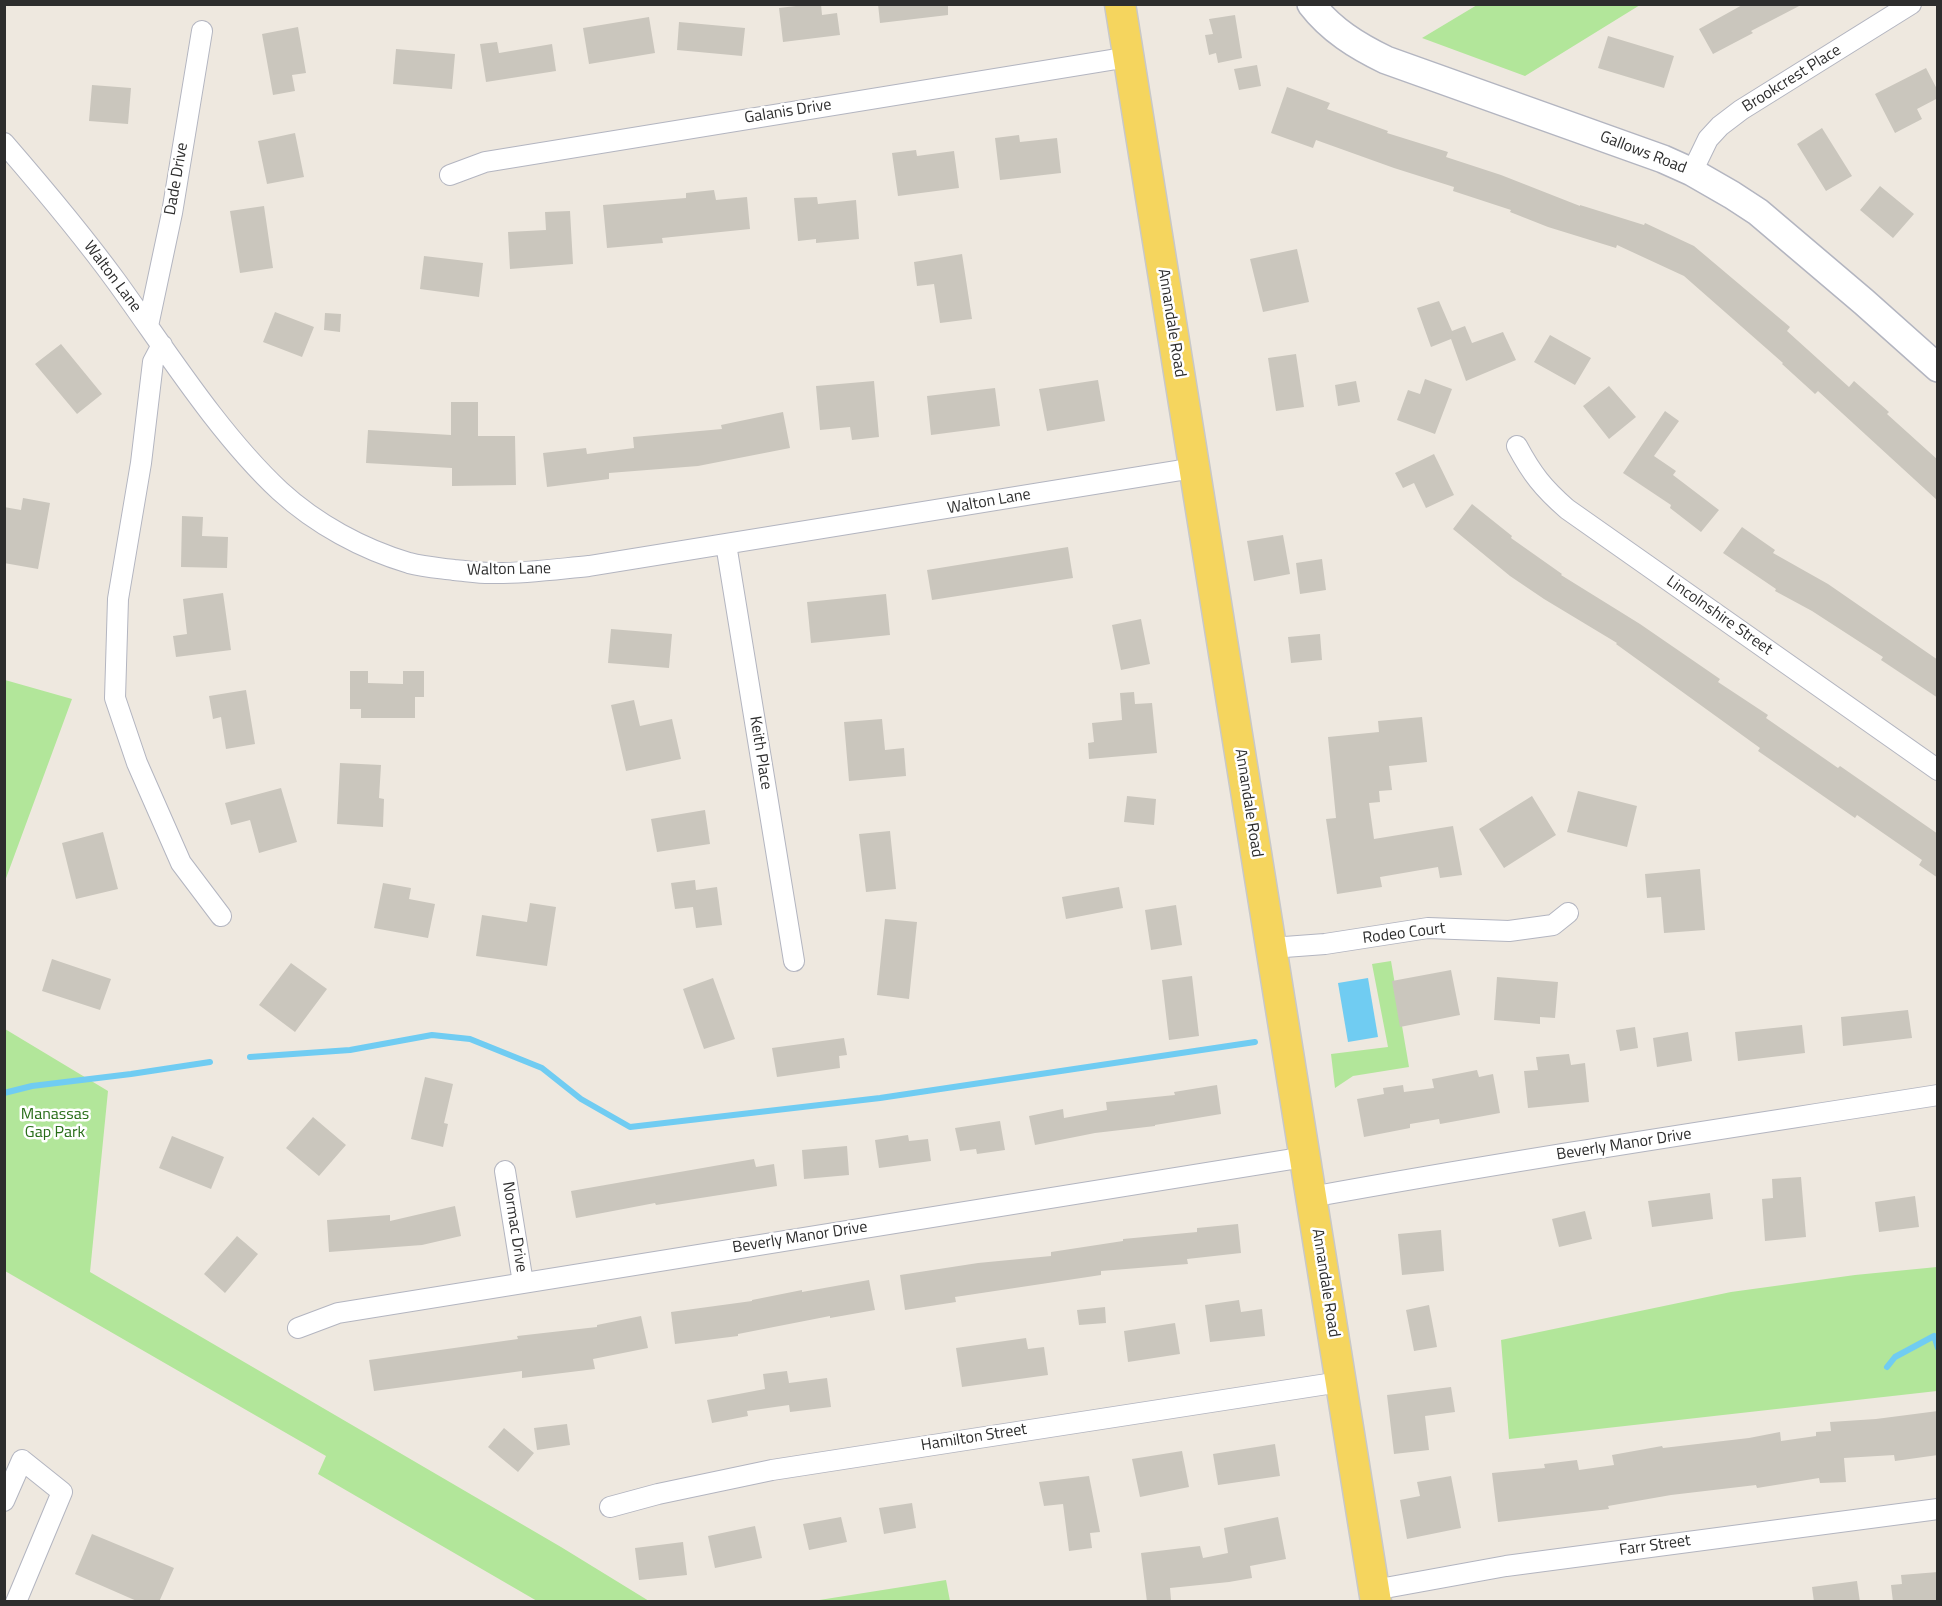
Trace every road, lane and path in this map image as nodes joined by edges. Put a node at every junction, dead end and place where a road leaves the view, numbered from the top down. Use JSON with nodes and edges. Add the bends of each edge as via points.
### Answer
{"nodes":[{"id":1,"x":1120,"y":4,"type":"edge"},
{"id":2,"x":1311,"y":4,"type":"edge"},
{"id":3,"x":1911,"y":4,"type":"edge"},
{"id":4,"x":202,"y":31,"type":"dead end"},
{"id":5,"x":1129,"y":57,"type":"junction"},
{"id":6,"x":4,"y":143,"type":"edge"},
{"id":7,"x":1692,"y":171,"type":"junction"},
{"id":8,"x":450,"y":175,"type":"dead end"},
{"id":9,"x":148,"y":326,"type":"junction"},
{"id":10,"x":162,"y":345,"type":"junction"},
{"id":11,"x":1938,"y":368,"type":"edge"},
{"id":12,"x":1517,"y":446,"type":"dead end"},
{"id":13,"x":1194,"y":468,"type":"junction"},
{"id":14,"x":726,"y":544,"type":"junction"},
{"id":15,"x":1938,"y":770,"type":"edge"},
{"id":16,"x":1568,"y":913,"type":"dead end"},
{"id":17,"x":221,"y":916,"type":"dead end"},
{"id":18,"x":1271,"y":948,"type":"junction"},
{"id":19,"x":794,"y":961,"type":"dead end"},
{"id":20,"x":1938,"y":1095,"type":"edge"},
{"id":21,"x":1305,"y":1157,"type":"junction"},
{"id":22,"x":505,"y":1171,"type":"dead end"},
{"id":23,"x":1311,"y":1197,"type":"junction"},
{"id":24,"x":523,"y":1283,"type":"junction"},
{"id":25,"x":298,"y":1328,"type":"dead end"},
{"id":26,"x":1340,"y":1382,"type":"junction"},
{"id":27,"x":4,"y":1501,"type":"edge"},
{"id":28,"x":610,"y":1508,"type":"dead end"},
{"id":29,"x":1938,"y":1509,"type":"edge"},
{"id":30,"x":1375,"y":1596,"type":"edge"},
{"id":31,"x":16,"y":1602,"type":"edge"}],
"edges":[{"from":1,"to":5,"type":"main road","name":"Annandale Road"},
{"from":2,"to":7,"type":"main road","name":"Gallows Road","via":[[1341,35],[1386,60]]},
{"from":3,"to":7,"type":"street","name":"Brookcrest Place","via":[[1720,126],[1708,139]]},
{"from":4,"to":9,"type":"street","name":"Dade Drive","via":[[172,213]]},
{"from":5,"to":8,"type":"street","name":"Galanis Drive","via":[[484,162]]},
{"from":5,"to":13,"type":"main road","name":"Annandale Road"},
{"from":6,"to":9,"type":"street","name":"Walton Lane","via":[[103,263]]},
{"from":7,"to":11,"type":"main road","name":"Gallows Road","via":[[1758,212]]},
{"from":9,"to":10,"type":"street","name":"Walton Lane"},
{"from":10,"to":14,"type":"street","name":"Walton Lane","via":[[239,447],[279,490],[340,534],[376,552],[418,565],[489,573],[590,566]]},
{"from":10,"to":17,"type":"street","via":[[153,362],[118,599],[115,698],[137,763],[181,863]]},
{"from":12,"to":15,"type":"street","name":"Lincolnshire Street","via":[[1529,470],[1567,509]]},
{"from":13,"to":14,"type":"street","name":"Walton Lane"},
{"from":13,"to":18,"type":"main road","name":"Annandale Road"},
{"from":14,"to":19,"type":"street","name":"Keith Place"},
{"from":16,"to":18,"type":"street","name":"Rodeo Court","via":[[1553,925],[1509,931],[1428,928]]},
{"from":18,"to":21,"type":"main road","name":"Annandale Road"},
{"from":20,"to":23,"type":"street","name":"Beverly Manor Drive"},
{"from":21,"to":23,"type":"main road","name":"Annandale Road"},
{"from":21,"to":24,"type":"street","name":"Beverly Manor Drive"},
{"from":22,"to":24,"type":"street","name":"Normac Drive"},
{"from":23,"to":26,"type":"main road","name":"Annandale Road"},
{"from":24,"to":25,"type":"street","name":"Beverly Manor Drive","via":[[338,1312]]},
{"from":26,"to":28,"type":"street","name":"Hamilton Street","via":[[772,1470]]},
{"from":26,"to":30,"type":"main road","name":"Annandale Road"},
{"from":27,"to":31,"type":"street","via":[[22,1460],[62,1492]]},
{"from":29,"to":30,"type":"street","name":"Farr Street","via":[[1506,1566]]}]}
